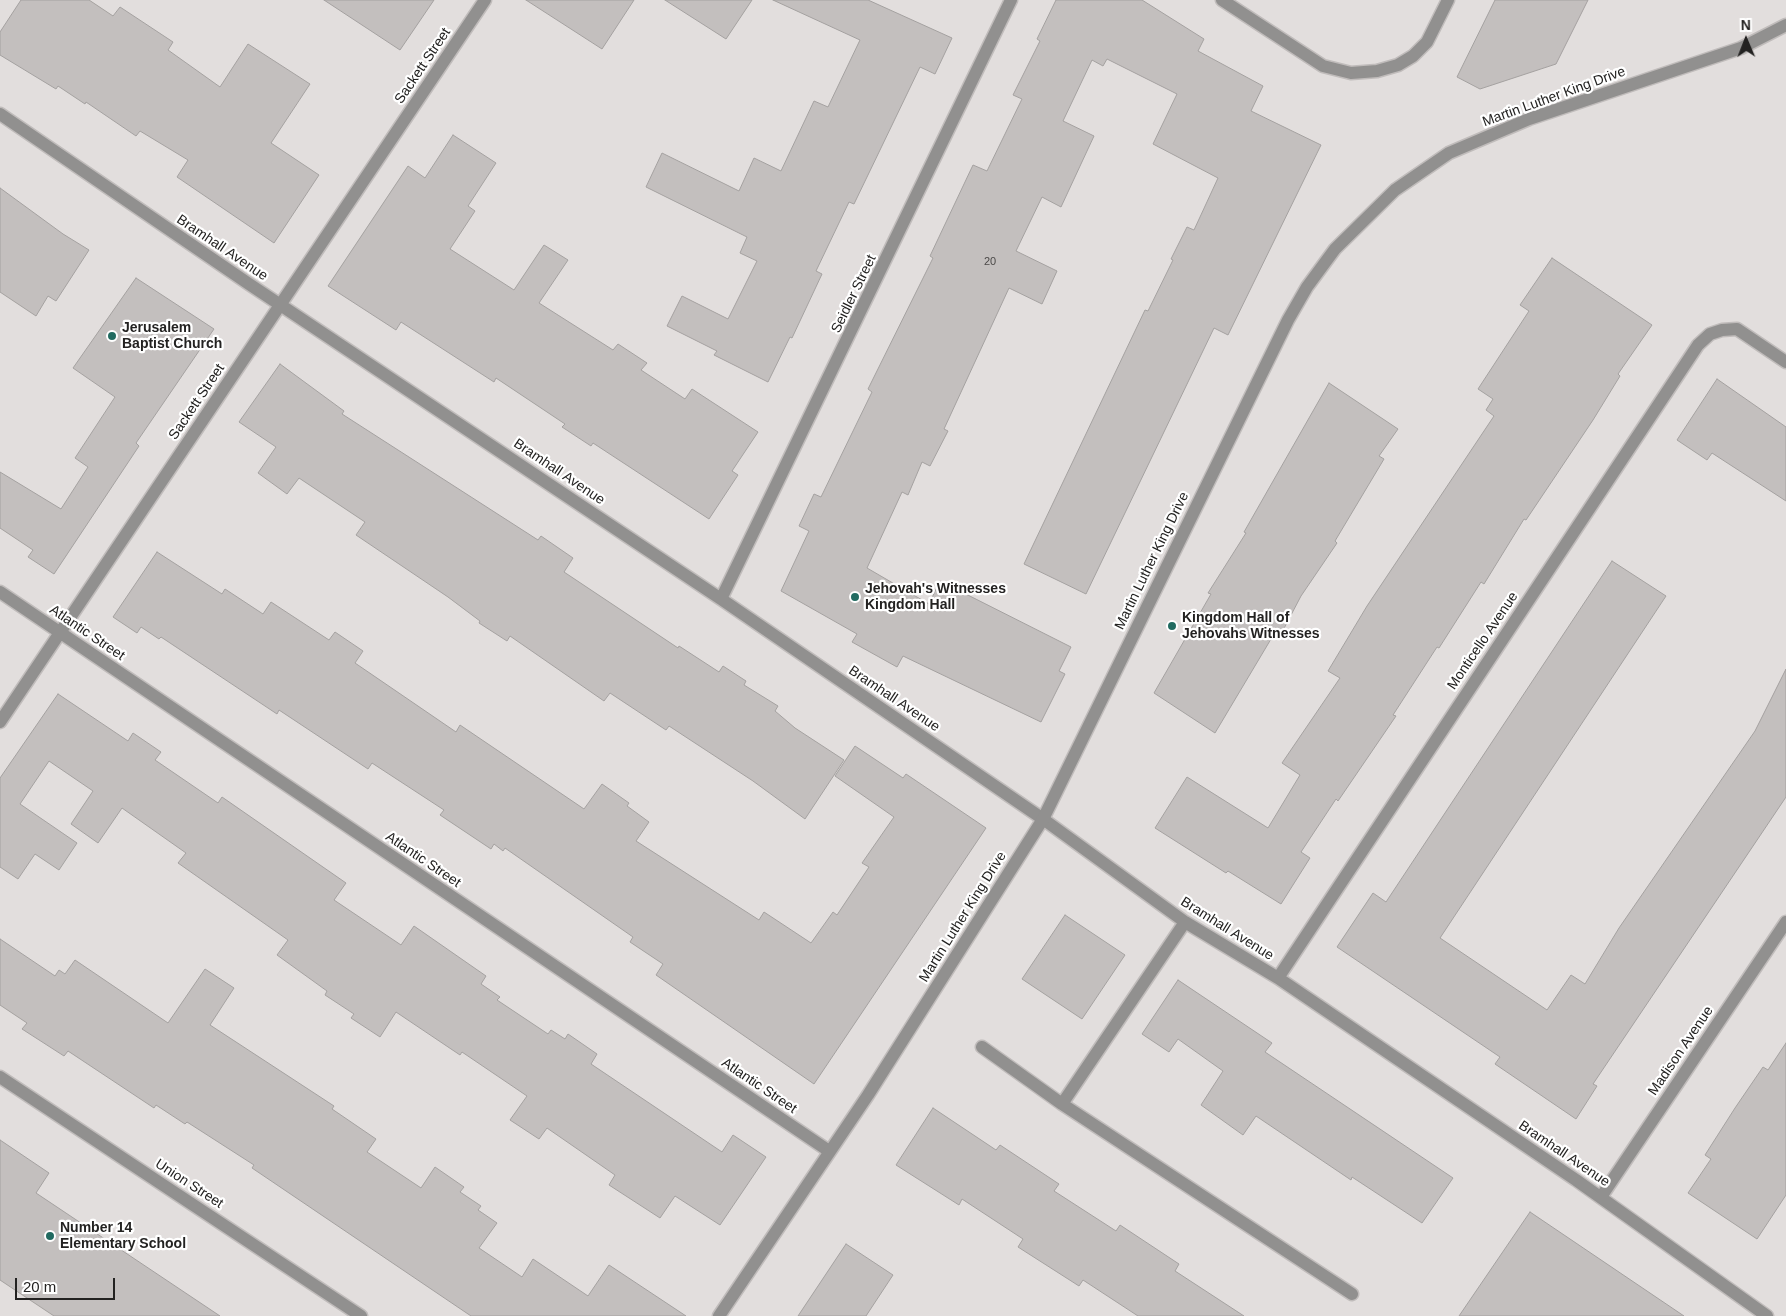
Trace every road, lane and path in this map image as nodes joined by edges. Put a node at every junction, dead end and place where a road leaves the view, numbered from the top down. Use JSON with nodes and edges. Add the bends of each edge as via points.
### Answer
{"nodes":[{"id":1,"x":485,"y":0,"type":"edge"},
{"id":2,"x":1011,"y":0,"type":"edge"},
{"id":3,"x":1222,"y":0,"type":"edge"},
{"id":4,"x":1448,"y":0,"type":"edge"},
{"id":5,"x":1786,"y":25,"type":"edge"},
{"id":6,"x":0,"y":114,"type":"edge"},
{"id":7,"x":280,"y":305,"type":"junction"},
{"id":8,"x":1786,"y":362,"type":"edge"},
{"id":9,"x":0,"y":592,"type":"edge"},
{"id":10,"x":721,"y":599,"type":"junction"},
{"id":11,"x":60,"y":634,"type":"junction"},
{"id":12,"x":0,"y":722,"type":"edge"},
{"id":13,"x":1043,"y":819,"type":"junction"},
{"id":14,"x":1185,"y":922,"type":"junction"},
{"id":15,"x":1786,"y":922,"type":"edge"},
{"id":16,"x":1278,"y":978,"type":"junction"},
{"id":17,"x":982,"y":1046,"type":"dead end"},
{"id":18,"x":0,"y":1077,"type":"edge"},
{"id":19,"x":1062,"y":1104,"type":"junction"},
{"id":20,"x":829,"y":1151,"type":"junction"},
{"id":21,"x":1601,"y":1197,"type":"junction"},
{"id":22,"x":1352,"y":1294,"type":"dead end"},
{"id":23,"x":361,"y":1316,"type":"edge"},
{"id":24,"x":719,"y":1316,"type":"edge"},
{"id":25,"x":1767,"y":1316,"type":"edge"}],
"edges":[{"from":1,"to":7,"type":"street","name":"Sackett Street"},
{"from":2,"to":10,"type":"street","name":"Seidler Street"},
{"from":3,"to":4,"type":"street","via":[[1323,66],[1351,73],[1377,71],[1398,65],[1413,56],[1437,23]]},
{"from":5,"to":13,"type":"street","name":"Martin Luther King Drive","via":[[1741,48],[1529,119],[1449,153],[1395,190],[1335,248],[1288,320]]},
{"from":6,"to":7,"type":"street","name":"Bramhall Avenue"},
{"from":7,"to":10,"type":"street","name":"Bramhall Avenue"},
{"from":7,"to":11,"type":"street","name":"Sackett Street"},
{"from":8,"to":16,"type":"street","name":"Monticello Avenue","via":[[1737,329],[1710,334],[1698,345]]},
{"from":9,"to":11,"type":"street","name":"Atlantic Street"},
{"from":10,"to":13,"type":"street","name":"Bramhall Avenue"},
{"from":11,"to":12,"type":"street","name":"Sackett Street"},
{"from":11,"to":20,"type":"street","name":"Atlantic Street"},
{"from":13,"to":14,"type":"street","name":"Bramhall Avenue"},
{"from":13,"to":20,"type":"street","name":"Martin Luther King Drive"},
{"from":14,"to":16,"type":"street","name":"Bramhall Avenue"},
{"from":14,"to":19,"type":"street"},
{"from":15,"to":21,"type":"street","name":"Madison Avenue"},
{"from":16,"to":21,"type":"street","name":"Bramhall Avenue"},
{"from":17,"to":19,"type":"street"},
{"from":18,"to":23,"type":"street","name":"Union Street"},
{"from":19,"to":22,"type":"street"},
{"from":20,"to":24,"type":"street","name":"Martin Luther King Drive"},
{"from":21,"to":25,"type":"street","name":"Bramhall Avenue"}]}
